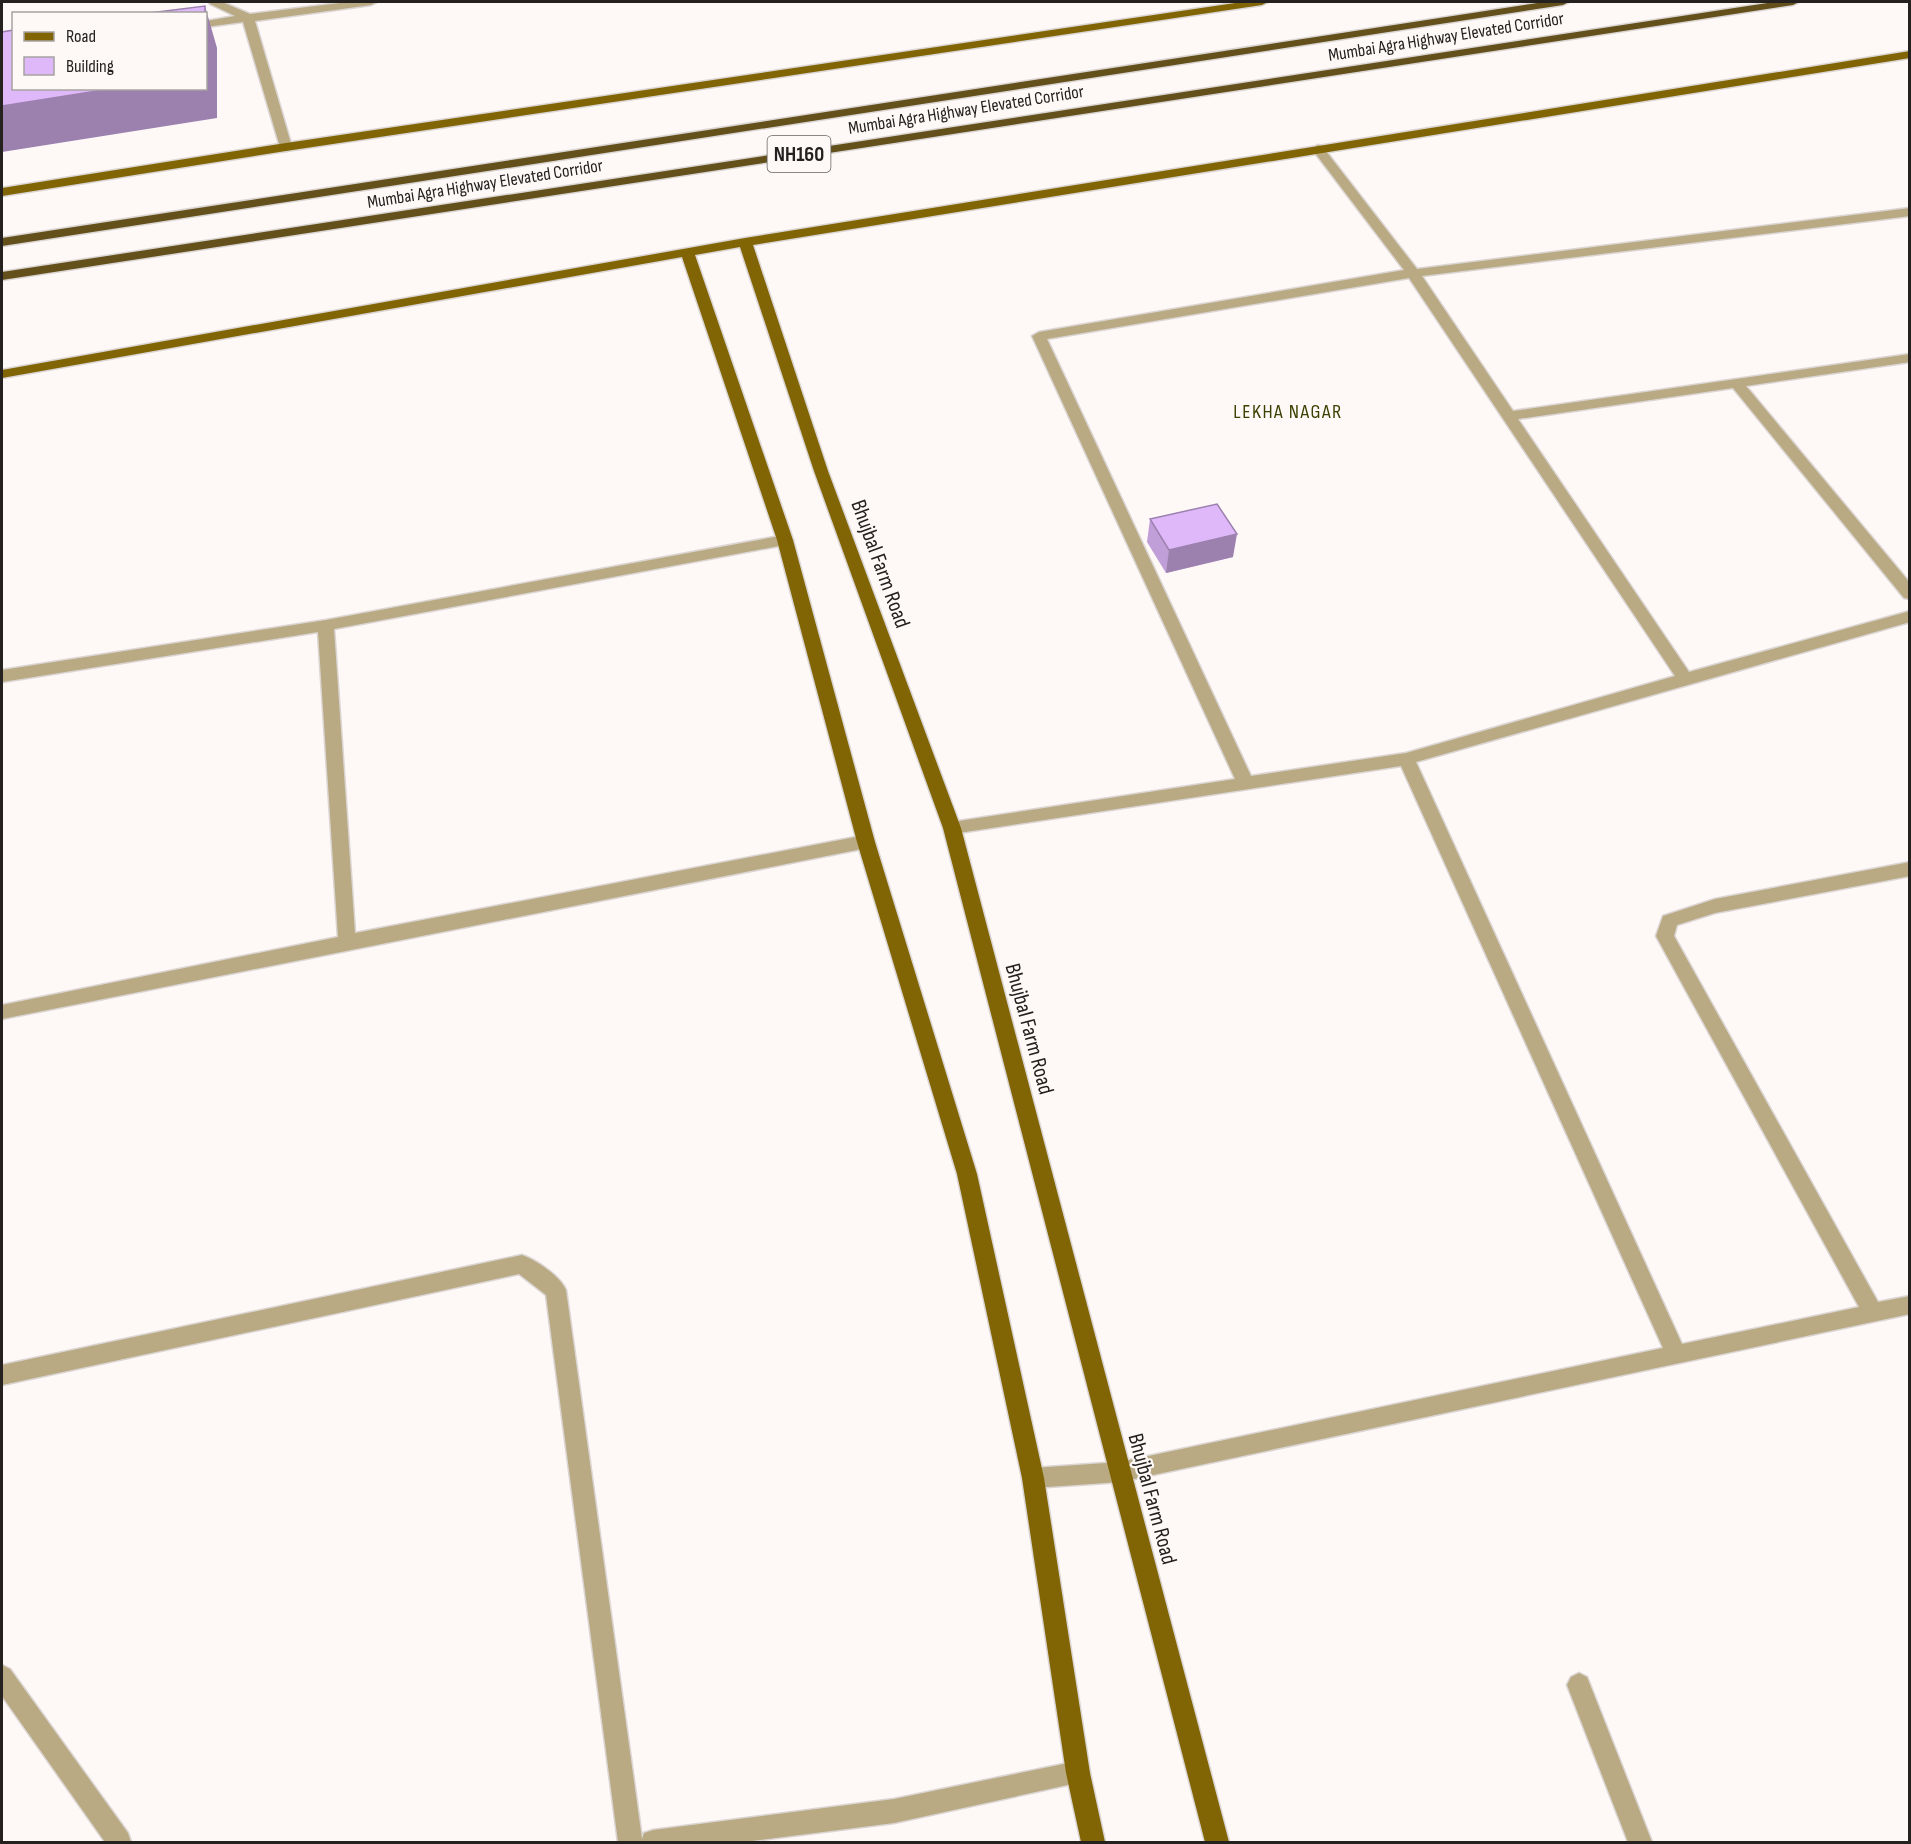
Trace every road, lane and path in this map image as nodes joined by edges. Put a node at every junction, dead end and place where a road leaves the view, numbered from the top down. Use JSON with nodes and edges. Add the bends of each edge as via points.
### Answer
{"nodes":[{"id":1,"x":214,"y":2,"type":"edge"},
{"id":2,"x":371,"y":2,"type":"edge"},
{"id":3,"x":1259,"y":2,"type":"edge"},
{"id":4,"x":1563,"y":2,"type":"edge"},
{"id":5,"x":1793,"y":2,"type":"edge"},
{"id":6,"x":248,"y":18,"type":"junction"},
{"id":7,"x":207,"y":24,"type":"edge"},
{"id":8,"x":1910,"y":54,"type":"edge"},
{"id":9,"x":286,"y":147,"type":"junction"},
{"id":10,"x":1318,"y":149,"type":"junction"},
{"id":11,"x":2,"y":192,"type":"edge"},
{"id":12,"x":1910,"y":212,"type":"edge"},
{"id":13,"x":2,"y":242,"type":"edge"},
{"id":14,"x":745,"y":242,"type":"junction"},
{"id":15,"x":687,"y":252,"type":"junction"},
{"id":16,"x":1413,"y":273,"type":"junction"},
{"id":17,"x":2,"y":276,"type":"edge"},
{"id":18,"x":1910,"y":358,"type":"edge"},
{"id":19,"x":2,"y":374,"type":"edge"},
{"id":20,"x":1736,"y":383,"type":"junction"},
{"id":21,"x":1509,"y":416,"type":"junction"},
{"id":22,"x":785,"y":540,"type":"junction"},
{"id":23,"x":1910,"y":594,"type":"edge"},
{"id":24,"x":1910,"y":616,"type":"edge"},
{"id":25,"x":326,"y":625,"type":"junction"},
{"id":26,"x":2,"y":676,"type":"edge"},
{"id":27,"x":1685,"y":679,"type":"junction"},
{"id":28,"x":1406,"y":759,"type":"junction"},
{"id":29,"x":1246,"y":784,"type":"junction"},
{"id":30,"x":952,"y":828,"type":"junction"},
{"id":31,"x":866,"y":842,"type":"junction"},
{"id":32,"x":1910,"y":869,"type":"edge"},
{"id":33,"x":347,"y":942,"type":"junction"},
{"id":34,"x":2,"y":1012,"type":"edge"},
{"id":35,"x":1910,"y":1305,"type":"edge"},
{"id":36,"x":1873,"y":1313,"type":"junction"},
{"id":37,"x":1677,"y":1355,"type":"junction"},
{"id":38,"x":2,"y":1376,"type":"edge"},
{"id":39,"x":1120,"y":1472,"type":"junction"},
{"id":40,"x":1033,"y":1478,"type":"junction"},
{"id":41,"x":2,"y":1677,"type":"edge"},
{"id":42,"x":1579,"y":1685,"type":"dead end"},
{"id":43,"x":1078,"y":1773,"type":"junction"},
{"id":44,"x":119,"y":1842,"type":"edge"},
{"id":45,"x":630,"y":1842,"type":"edge"},
{"id":46,"x":653,"y":1842,"type":"edge"},
{"id":47,"x":1093,"y":1842,"type":"edge"},
{"id":48,"x":1217,"y":1842,"type":"edge"},
{"id":49,"x":1640,"y":1842,"type":"edge"}],
"edges":[{"from":1,"to":6,"type":"street"},
{"from":2,"to":6,"type":"street"},
{"from":3,"to":9,"type":"main road"},
{"from":4,"to":13,"type":"highway","name":"Mumbai Agra Highway Elevated Corridor","number":"NH160"},
{"from":5,"to":17,"type":"highway","name":"Mumbai Agra Highway Elevated Corridor","number":"NH160"},
{"from":6,"to":7,"type":"street"},
{"from":6,"to":9,"type":"street"},
{"from":8,"to":10,"type":"main road"},
{"from":9,"to":11,"type":"main road"},
{"from":10,"to":14,"type":"main road"},
{"from":10,"to":16,"type":"street"},
{"from":12,"to":16,"type":"street"},
{"from":14,"to":15,"type":"main road"},
{"from":14,"to":30,"type":"main road","name":"Bhujbal Farm Road","via":[[821,471]]},
{"from":15,"to":19,"type":"main road"},
{"from":15,"to":22,"type":"main road"},
{"from":16,"to":21,"type":"street"},
{"from":16,"to":29,"type":"street","via":[[1039,336]]},
{"from":18,"to":20,"type":"street"},
{"from":20,"to":21,"type":"street"},
{"from":20,"to":23,"type":"street"},
{"from":21,"to":27,"type":"street"},
{"from":22,"to":25,"type":"street"},
{"from":22,"to":31,"type":"main road"},
{"from":24,"to":27,"type":"street"},
{"from":25,"to":26,"type":"street"},
{"from":25,"to":33,"type":"street"},
{"from":27,"to":28,"type":"street"},
{"from":28,"to":29,"type":"street"},
{"from":28,"to":37,"type":"street"},
{"from":29,"to":30,"type":"street"},
{"from":30,"to":39,"type":"main road","name":"Bhujbal Farm Road"},
{"from":31,"to":33,"type":"street"},
{"from":31,"to":40,"type":"main road","via":[[968,1174]]},
{"from":32,"to":36,"type":"street","via":[[1688,913],[1669,921],[1665,936]]},
{"from":33,"to":34,"type":"street"},
{"from":35,"to":36,"type":"street"},
{"from":36,"to":37,"type":"street"},
{"from":37,"to":39,"type":"street"},
{"from":38,"to":45,"type":"street","via":[[522,1264],[556,1290]]},
{"from":39,"to":40,"type":"street"},
{"from":39,"to":48,"type":"main road","name":"Bhujbal Farm Road"},
{"from":40,"to":43,"type":"main road"},
{"from":41,"to":44,"type":"street"},
{"from":42,"to":49,"type":"street"},
{"from":43,"to":46,"type":"street","via":[[894,1811]]},
{"from":43,"to":47,"type":"main road"}]}
